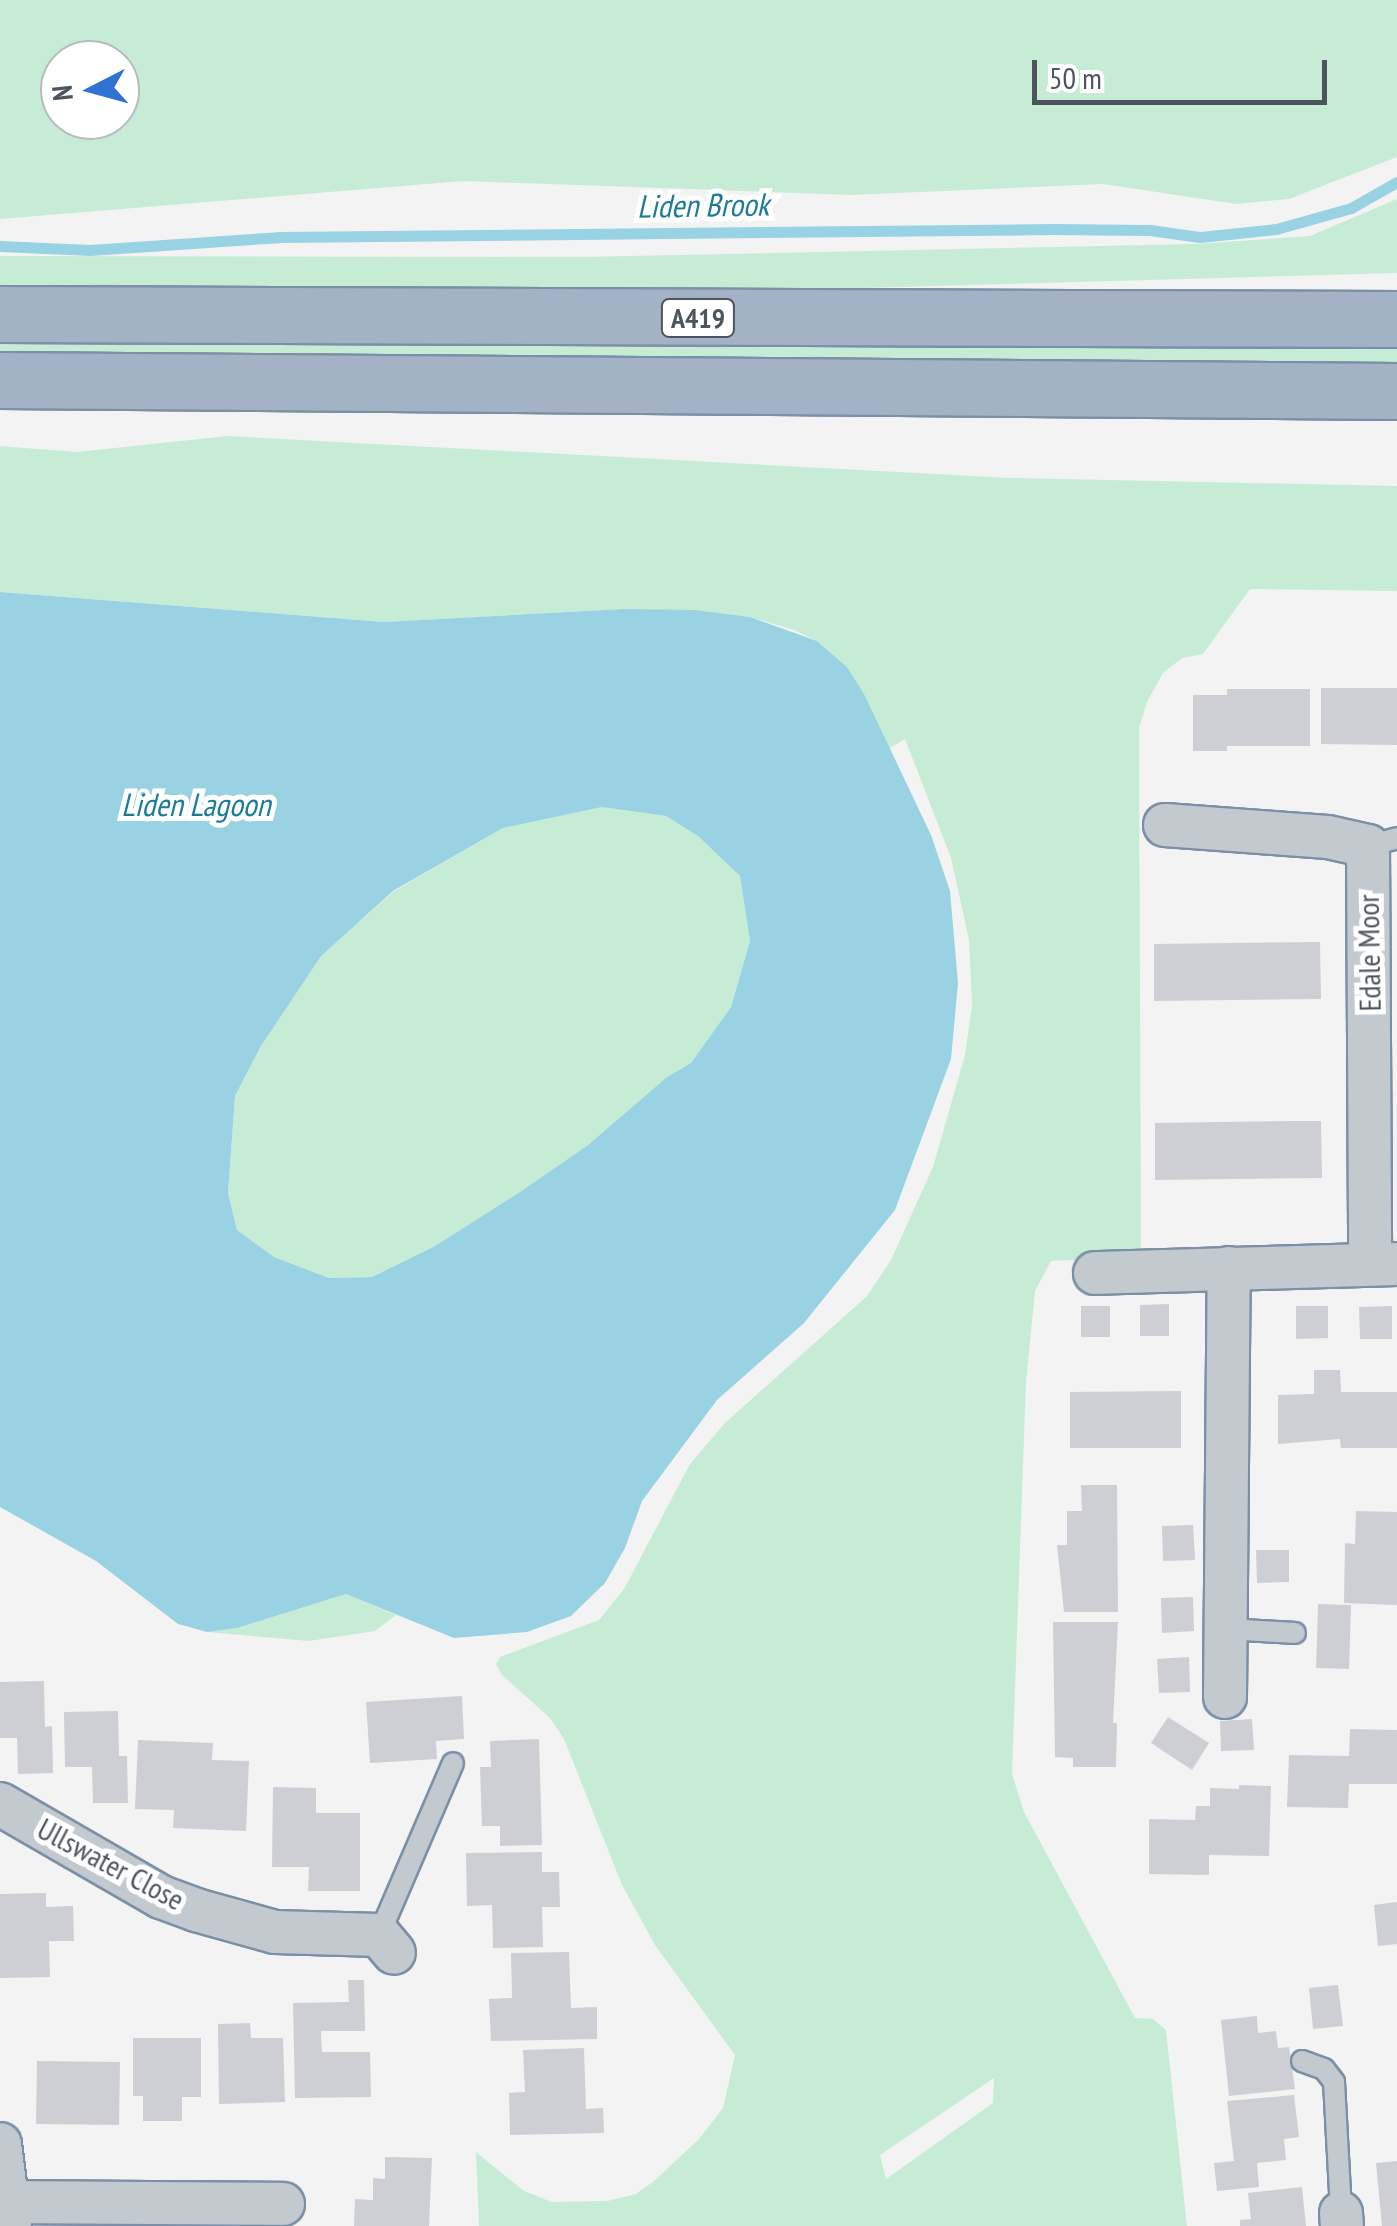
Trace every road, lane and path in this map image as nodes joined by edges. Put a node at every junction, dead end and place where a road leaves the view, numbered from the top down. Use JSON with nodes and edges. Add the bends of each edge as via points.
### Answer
{"nodes":[{"id":1,"x":0,"y":314,"type":"edge"},
{"id":2,"x":1397,"y":319,"type":"edge"},
{"id":3,"x":0,"y":380,"type":"edge"},
{"id":4,"x":1397,"y":391,"type":"edge"},
{"id":5,"x":1165,"y":825,"type":"dead end"},
{"id":6,"x":1382,"y":842,"type":"edge"},
{"id":7,"x":1384,"y":1264,"type":"edge"},
{"id":8,"x":1229,"y":1268,"type":"junction"},
{"id":9,"x":1095,"y":1273,"type":"dead end"},
{"id":10,"x":1226,"y":1629,"type":"junction"},
{"id":11,"x":1295,"y":1633,"type":"dead end"},
{"id":12,"x":1225,"y":1697,"type":"dead end"},
{"id":13,"x":454,"y":1764,"type":"dead end"},
{"id":14,"x":0,"y":1804,"type":"edge"},
{"id":15,"x":387,"y":1944,"type":"joint"},
{"id":16,"x":1302,"y":2061,"type":"dead end"},
{"id":17,"x":0,"y":2144,"type":"edge"},
{"id":18,"x":283,"y":2204,"type":"dead end"},
{"id":19,"x":11,"y":2214,"type":"edge"},
{"id":20,"x":1341,"y":2219,"type":"edge"}],
"edges":[{"from":1,"to":2,"type":"highway","number":"A419"},
{"from":3,"to":4,"type":"highway","number":"A419"},
{"from":5,"to":6,"type":"street","name":"Edale Moor"},
{"from":6,"to":7,"type":"street","name":"Edale Moor"},
{"from":7,"to":8,"type":"street","name":"Edale Moor"},
{"from":8,"to":9,"type":"street","name":"Edale Moor"},
{"from":8,"to":10,"type":"street"},
{"from":10,"to":11,"type":"lane"},
{"from":10,"to":12,"type":"street"},
{"from":13,"to":15,"type":"lane"},
{"from":14,"to":15,"type":"street","name":"Ullswater Close","via":[[161,1896],[206,1914],[275,1932]]},
{"from":16,"to":20,"type":"lane","via":[[1324,2069],[1334,2082]]},
{"from":17,"to":19,"type":"street"},
{"from":18,"to":19,"type":"street"}]}
